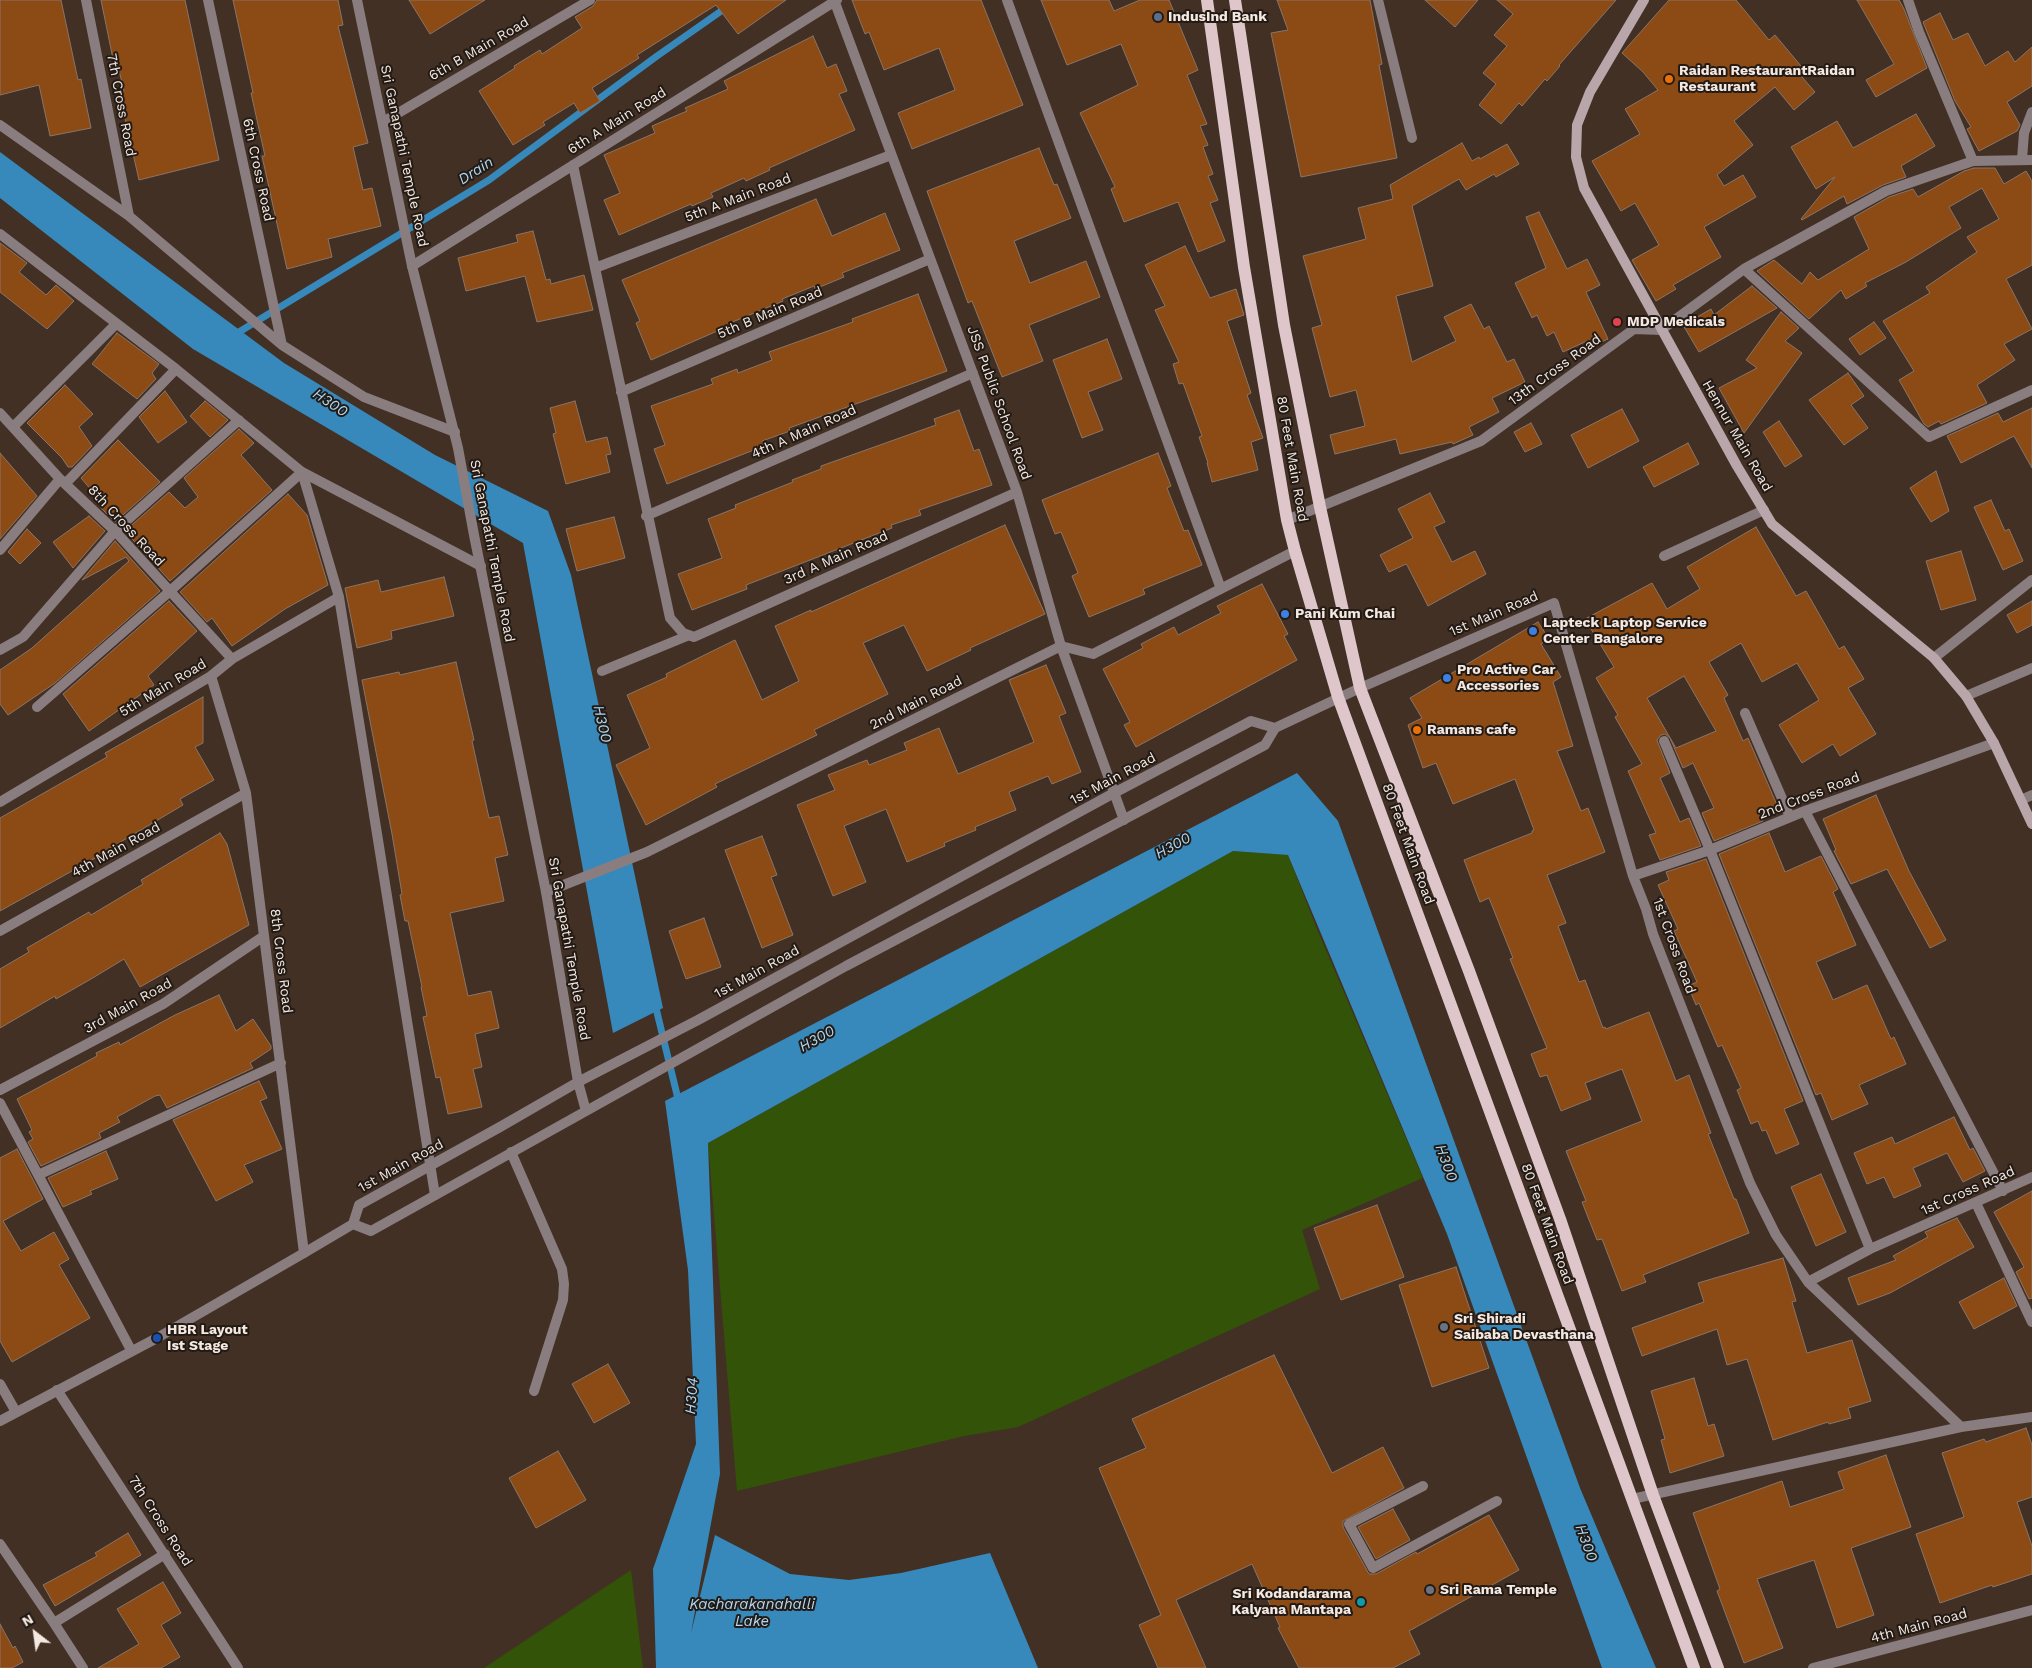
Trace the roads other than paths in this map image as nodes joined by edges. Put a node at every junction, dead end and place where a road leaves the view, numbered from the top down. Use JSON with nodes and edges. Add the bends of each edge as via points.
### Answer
{"nodes":[{"id":1,"x":86,"y":0,"type":"edge"},
{"id":2,"x":208,"y":0,"type":"edge"},
{"id":3,"x":357,"y":0,"type":"edge"},
{"id":4,"x":590,"y":0,"type":"edge"},
{"id":5,"x":835,"y":0,"type":"edge"},
{"id":6,"x":1006,"y":0,"type":"edge"},
{"id":7,"x":1207,"y":0,"type":"edge"},
{"id":8,"x":1235,"y":0,"type":"edge"},
{"id":9,"x":1378,"y":0,"type":"edge"},
{"id":10,"x":1644,"y":0,"type":"edge"},
{"id":11,"x":1908,"y":0,"type":"edge"},
{"id":12,"x":2032,"y":112,"type":"edge"},
{"id":13,"x":383,"y":122,"type":"junction"},
{"id":14,"x":0,"y":125,"type":"edge"},
{"id":15,"x":1412,"y":138,"type":"dead end"},
{"id":16,"x":891,"y":155,"type":"junction"},
{"id":17,"x":2027,"y":159,"type":"edge"},
{"id":18,"x":1973,"y":161,"type":"junction"},
{"id":19,"x":573,"y":165,"type":"junction"},
{"id":20,"x":129,"y":216,"type":"junction"},
{"id":21,"x":0,"y":234,"type":"edge"},
{"id":22,"x":930,"y":259,"type":"junction"},
{"id":23,"x":412,"y":266,"type":"junction"},
{"id":24,"x":595,"y":268,"type":"junction"},
{"id":25,"x":1744,"y":269,"type":"junction"},
{"id":26,"x":116,"y":324,"type":"junction"},
{"id":27,"x":1661,"y":330,"type":"junction"},
{"id":28,"x":282,"y":345,"type":"junction"},
{"id":29,"x":176,"y":369,"type":"junction"},
{"id":30,"x":973,"y":373,"type":"junction"},
{"id":31,"x":2032,"y":390,"type":"edge"},
{"id":32,"x":620,"y":392,"type":"junction"},
{"id":33,"x":0,"y":413,"type":"edge"},
{"id":34,"x":239,"y":420,"type":"junction"},
{"id":35,"x":14,"y":426,"type":"junction"},
{"id":36,"x":455,"y":432,"type":"junction"},
{"id":37,"x":302,"y":472,"type":"junction"},
{"id":38,"x":63,"y":481,"type":"junction"},
{"id":39,"x":1017,"y":492,"type":"junction"},
{"id":40,"x":1320,"y":507,"type":"junction"},
{"id":41,"x":1764,"y":510,"type":"junction"},
{"id":42,"x":646,"y":516,"type":"junction"},
{"id":43,"x":1287,"y":520,"type":"junction"},
{"id":44,"x":114,"y":532,"type":"junction"},
{"id":45,"x":0,"y":550,"type":"edge"},
{"id":46,"x":1295,"y":551,"type":"junction"},
{"id":47,"x":1664,"y":556,"type":"dead end"},
{"id":48,"x":481,"y":566,"type":"junction"},
{"id":49,"x":2032,"y":580,"type":"edge"},
{"id":50,"x":1221,"y":589,"type":"junction"},
{"id":51,"x":169,"y":592,"type":"junction"},
{"id":52,"x":339,"y":597,"type":"junction"},
{"id":53,"x":1554,"y":603,"type":"joint"},
{"id":54,"x":687,"y":636,"type":"junction"},
{"id":55,"x":1061,"y":646,"type":"junction"},
{"id":56,"x":0,"y":650,"type":"edge"},
{"id":57,"x":1934,"y":658,"type":"junction"},
{"id":58,"x":232,"y":659,"type":"junction"},
{"id":59,"x":2032,"y":668,"type":"edge"},
{"id":60,"x":602,"y":671,"type":"dead end"},
{"id":61,"x":211,"y":676,"type":"junction"},
{"id":62,"x":1360,"y":688,"type":"junction"},
{"id":63,"x":1966,"y":696,"type":"junction"},
{"id":64,"x":1338,"y":697,"type":"junction"},
{"id":65,"x":37,"y":707,"type":"dead end"},
{"id":66,"x":1745,"y":713,"type":"dead end"},
{"id":67,"x":1276,"y":728,"type":"junction"},
{"id":68,"x":1664,"y":741,"type":"dead end"},
{"id":69,"x":1994,"y":743,"type":"junction"},
{"id":70,"x":246,"y":793,"type":"junction"},
{"id":71,"x":1114,"y":793,"type":"junction"},
{"id":72,"x":2032,"y":795,"type":"edge"},
{"id":73,"x":2021,"y":800,"type":"junction"},
{"id":74,"x":0,"y":802,"type":"edge"},
{"id":75,"x":1805,"y":811,"type":"junction"},
{"id":76,"x":1790,"y":817,"type":"junction"},
{"id":77,"x":1124,"y":820,"type":"junction"},
{"id":78,"x":2032,"y":824,"type":"edge"},
{"id":79,"x":1710,"y":850,"type":"junction"},
{"id":80,"x":1634,"y":876,"type":"junction"},
{"id":81,"x":546,"y":892,"type":"junction"},
{"id":82,"x":0,"y":931,"type":"edge"},
{"id":83,"x":264,"y":936,"type":"junction"},
{"id":84,"x":280,"y":1063,"type":"junction"},
{"id":85,"x":578,"y":1082,"type":"junction"},
{"id":86,"x":0,"y":1090,"type":"edge"},
{"id":87,"x":0,"y":1103,"type":"edge"},
{"id":88,"x":586,"y":1111,"type":"junction"},
{"id":89,"x":512,"y":1152,"type":"junction"},
{"id":90,"x":429,"y":1166,"type":"junction"},
{"id":91,"x":38,"y":1175,"type":"junction"},
{"id":92,"x":2032,"y":1177,"type":"edge"},
{"id":93,"x":2003,"y":1191,"type":"junction"},
{"id":94,"x":435,"y":1195,"type":"junction"},
{"id":95,"x":1976,"y":1203,"type":"junction"},
{"id":96,"x":352,"y":1224,"type":"junction"},
{"id":97,"x":1870,"y":1249,"type":"junction"},
{"id":98,"x":304,"y":1253,"type":"junction"},
{"id":99,"x":1808,"y":1282,"type":"junction"},
{"id":100,"x":2032,"y":1322,"type":"edge"},
{"id":101,"x":131,"y":1350,"type":"junction"},
{"id":102,"x":0,"y":1384,"type":"edge"},
{"id":103,"x":57,"y":1390,"type":"junction"},
{"id":104,"x":534,"y":1391,"type":"dead end"},
{"id":105,"x":16,"y":1412,"type":"junction"},
{"id":106,"x":2032,"y":1417,"type":"edge"},
{"id":107,"x":0,"y":1421,"type":"edge"},
{"id":108,"x":1961,"y":1427,"type":"junction"},
{"id":109,"x":1422,"y":1486,"type":"dead end"},
{"id":110,"x":1653,"y":1495,"type":"junction"},
{"id":111,"x":1632,"y":1500,"type":"junction"},
{"id":112,"x":1497,"y":1501,"type":"dead end"},
{"id":113,"x":0,"y":1544,"type":"edge"},
{"id":114,"x":165,"y":1554,"type":"junction"},
{"id":115,"x":2032,"y":1610,"type":"edge"},
{"id":116,"x":54,"y":1623,"type":"junction"},
{"id":117,"x":83,"y":1668,"type":"edge"},
{"id":118,"x":238,"y":1668,"type":"edge"},
{"id":119,"x":1694,"y":1668,"type":"edge"},
{"id":120,"x":1718,"y":1668,"type":"edge"},
{"id":121,"x":1813,"y":1668,"type":"edge"}],
"edges":[{"from":1,"to":20,"type":"street","name":"7th Cross Road"},
{"from":2,"to":28,"type":"street","name":"6th Cross Road"},
{"from":3,"to":13,"type":"street","name":"Sri Ganapathi Temple Road"},
{"from":4,"to":13,"type":"street","name":"6th B Main Road"},
{"from":5,"to":16,"type":"street","name":"JSS Public School Road"},
{"from":5,"to":19,"type":"street","name":"6th A Main Road"},
{"from":6,"to":50,"type":"street"},
{"from":7,"to":43,"type":"main road","name":"80 Feet Main Road","via":[[1244,267]]},
{"from":8,"to":40,"type":"main road","name":"80 Feet Main Road","via":[[1284,324]]},
{"from":9,"to":15,"type":"street"},
{"from":10,"to":27,"type":"main road","name":"Hennur Main Road","via":[[1590,92],[1577,125],[1576,157],[1584,188]]},
{"from":11,"to":18,"type":"street"},
{"from":12,"to":17,"type":"street","via":[[2024,133]]},
{"from":13,"to":23,"type":"street","name":"Sri Ganapathi Temple Road"},
{"from":14,"to":20,"type":"street"},
{"from":16,"to":22,"type":"street","name":"JSS Public School Road"},
{"from":16,"to":24,"type":"street","name":"5th A Main Road"},
{"from":17,"to":18,"type":"street"},
{"from":18,"to":25,"type":"street","via":[[1886,191]]},
{"from":19,"to":23,"type":"street","name":"6th A Main Road"},
{"from":19,"to":24,"type":"street"},
{"from":20,"to":28,"type":"street"},
{"from":21,"to":26,"type":"street"},
{"from":22,"to":30,"type":"street","name":"JSS Public School Road"},
{"from":22,"to":32,"type":"street","name":"5th B Main Road"},
{"from":23,"to":36,"type":"street","name":"Sri Ganapathi Temple Road"},
{"from":24,"to":32,"type":"street"},
{"from":25,"to":27,"type":"street"},
{"from":25,"to":31,"type":"street","via":[[1929,437]]},
{"from":26,"to":29,"type":"street"},
{"from":26,"to":35,"type":"street"},
{"from":27,"to":40,"type":"street","name":"13th Cross Road","via":[[1634,329],[1481,441]]},
{"from":27,"to":41,"type":"main road","name":"Hennur Main Road"},
{"from":28,"to":36,"type":"street","via":[[364,397]]},
{"from":29,"to":34,"type":"street"},
{"from":29,"to":38,"type":"street"},
{"from":30,"to":39,"type":"street","name":"JSS Public School Road"},
{"from":30,"to":42,"type":"street","name":"4th A Main Road"},
{"from":32,"to":42,"type":"street"},
{"from":33,"to":35,"type":"street","name":"8th Cross Road"},
{"from":34,"to":37,"type":"street"},
{"from":34,"to":44,"type":"street"},
{"from":35,"to":38,"type":"street","name":"8th Cross Road"},
{"from":36,"to":48,"type":"street","name":"Sri Ganapathi Temple Road"},
{"from":37,"to":48,"type":"street"},
{"from":37,"to":51,"type":"street"},
{"from":37,"to":52,"type":"street"},
{"from":38,"to":44,"type":"street","name":"8th Cross Road"},
{"from":38,"to":45,"type":"street"},
{"from":39,"to":54,"type":"street","name":"3rd A Main Road","via":[[694,637]]},
{"from":39,"to":55,"type":"street","name":"JSS Public School Road"},
{"from":40,"to":43,"type":"street","name":"13th Cross Road"},
{"from":40,"to":62,"type":"main road","name":"80 Feet Main Road"},
{"from":41,"to":47,"type":"street"},
{"from":41,"to":57,"type":"main road","name":"Hennur Main Road","via":[[1772,524]]},
{"from":42,"to":54,"type":"street","via":[[670,618]]},
{"from":43,"to":46,"type":"main road","name":"80 Feet Main Road"},
{"from":44,"to":51,"type":"street","name":"8th Cross Road"},
{"from":44,"to":56,"type":"street","via":[[23,637]]},
{"from":46,"to":50,"type":"street"},
{"from":46,"to":64,"type":"main road","name":"80 Feet Main Road"},
{"from":48,"to":81,"type":"street","name":"Sri Ganapathi Temple Road"},
{"from":49,"to":57,"type":"street"},
{"from":50,"to":55,"type":"street","via":[[1093,654]]},
{"from":51,"to":58,"type":"street","name":"8th Cross Road"},
{"from":51,"to":65,"type":"street"},
{"from":52,"to":58,"type":"street","name":"5th Main Road"},
{"from":52,"to":90,"type":"street"},
{"from":53,"to":62,"type":"street","name":"1st Main Road"},
{"from":53,"to":80,"type":"street","name":"1st Cross Road"},
{"from":54,"to":60,"type":"street","name":"3rd A Main Road"},
{"from":55,"to":71,"type":"street","name":"JSS Public School Road"},
{"from":55,"to":81,"type":"street","name":"2nd Main Road","via":[[647,852]]},
{"from":57,"to":63,"type":"main road","name":"Hennur Main Road"},
{"from":58,"to":61,"type":"street","name":"5th Main Road"},
{"from":59,"to":63,"type":"street"},
{"from":61,"to":70,"type":"street","name":"8th Cross Road"},
{"from":61,"to":74,"type":"street","name":"5th Main Road"},
{"from":62,"to":64,"type":"street","name":"1st Main Road"},
{"from":62,"to":110,"type":"main road","name":"80 Feet Main Road","via":[[1560,1219]]},
{"from":63,"to":69,"type":"main road","name":"Hennur Main Road"},
{"from":64,"to":67,"type":"street","name":"1st Main Road"},
{"from":64,"to":111,"type":"main road","name":"80 Feet Main Road"},
{"from":66,"to":76,"type":"street"},
{"from":67,"to":71,"type":"street","name":"1st Main Road","via":[[1251,721]]},
{"from":67,"to":77,"type":"street","via":[[1265,745]]},
{"from":68,"to":79,"type":"street"},
{"from":69,"to":73,"type":"main road","name":"Hennur Main Road"},
{"from":69,"to":75,"type":"street","name":"2nd Cross Road"},
{"from":70,"to":82,"type":"street","name":"4th Main Road"},
{"from":70,"to":83,"type":"street","name":"8th Cross Road"},
{"from":71,"to":77,"type":"street","name":"JSS Public School Road"},
{"from":71,"to":85,"type":"street","name":"1st Main Road"},
{"from":72,"to":73,"type":"street"},
{"from":73,"to":78,"type":"main road","name":"Hennur Main Road"},
{"from":75,"to":76,"type":"street","name":"2nd Cross Road"},
{"from":75,"to":93,"type":"street"},
{"from":76,"to":79,"type":"street","name":"2nd Cross Road"},
{"from":77,"to":88,"type":"street","via":[[846,966]]},
{"from":79,"to":80,"type":"street","name":"2nd Cross Road"},
{"from":79,"to":97,"type":"street"},
{"from":80,"to":99,"type":"street","name":"1st Cross Road","via":[[1653,934],[1750,1183],[1776,1235]]},
{"from":81,"to":85,"type":"street","name":"Sri Ganapathi Temple Road"},
{"from":83,"to":84,"type":"street","name":"8th Cross Road"},
{"from":83,"to":86,"type":"street","name":"3rd Main Road","via":[[163,1004]]},
{"from":84,"to":91,"type":"street"},
{"from":84,"to":98,"type":"street","name":"8th Cross Road"},
{"from":85,"to":88,"type":"street","name":"Sri Ganapathi Temple Road"},
{"from":85,"to":90,"type":"street","name":"1st Main Road"},
{"from":87,"to":91,"type":"street"},
{"from":88,"to":89,"type":"street"},
{"from":89,"to":94,"type":"street"},
{"from":89,"to":104,"type":"street","via":[[562,1269],[564,1284],[563,1300]]},
{"from":90,"to":94,"type":"street"},
{"from":90,"to":96,"type":"street","name":"1st Main Road","via":[[359,1205]]},
{"from":91,"to":101,"type":"street"},
{"from":92,"to":93,"type":"street","name":"1st Cross Road"},
{"from":93,"to":95,"type":"street","name":"1st Cross Road"},
{"from":94,"to":96,"type":"street","via":[[371,1231]]},
{"from":95,"to":97,"type":"street","name":"1st Cross Road"},
{"from":95,"to":100,"type":"street"},
{"from":96,"to":98,"type":"street"},
{"from":97,"to":99,"type":"street","name":"1st Cross Road"},
{"from":98,"to":101,"type":"street"},
{"from":99,"to":108,"type":"street","name":"1st Cross Road"},
{"from":101,"to":103,"type":"street"},
{"from":102,"to":105,"type":"street"},
{"from":103,"to":105,"type":"street"},
{"from":103,"to":114,"type":"street","name":"7th Cross Road"},
{"from":105,"to":107,"type":"street"},
{"from":106,"to":108,"type":"street"},
{"from":108,"to":110,"type":"street"},
{"from":109,"to":112,"type":"street","via":[[1349,1524],[1373,1568]]},
{"from":110,"to":111,"type":"street"},
{"from":110,"to":120,"type":"main road","name":"80 Feet Main Road"},
{"from":111,"to":119,"type":"main road","name":"80 Feet Main Road"},
{"from":113,"to":116,"type":"street"},
{"from":114,"to":116,"type":"street"},
{"from":114,"to":118,"type":"street","name":"7th Cross Road"},
{"from":115,"to":121,"type":"street","name":"4th Main Road"},
{"from":116,"to":117,"type":"street"}]}
